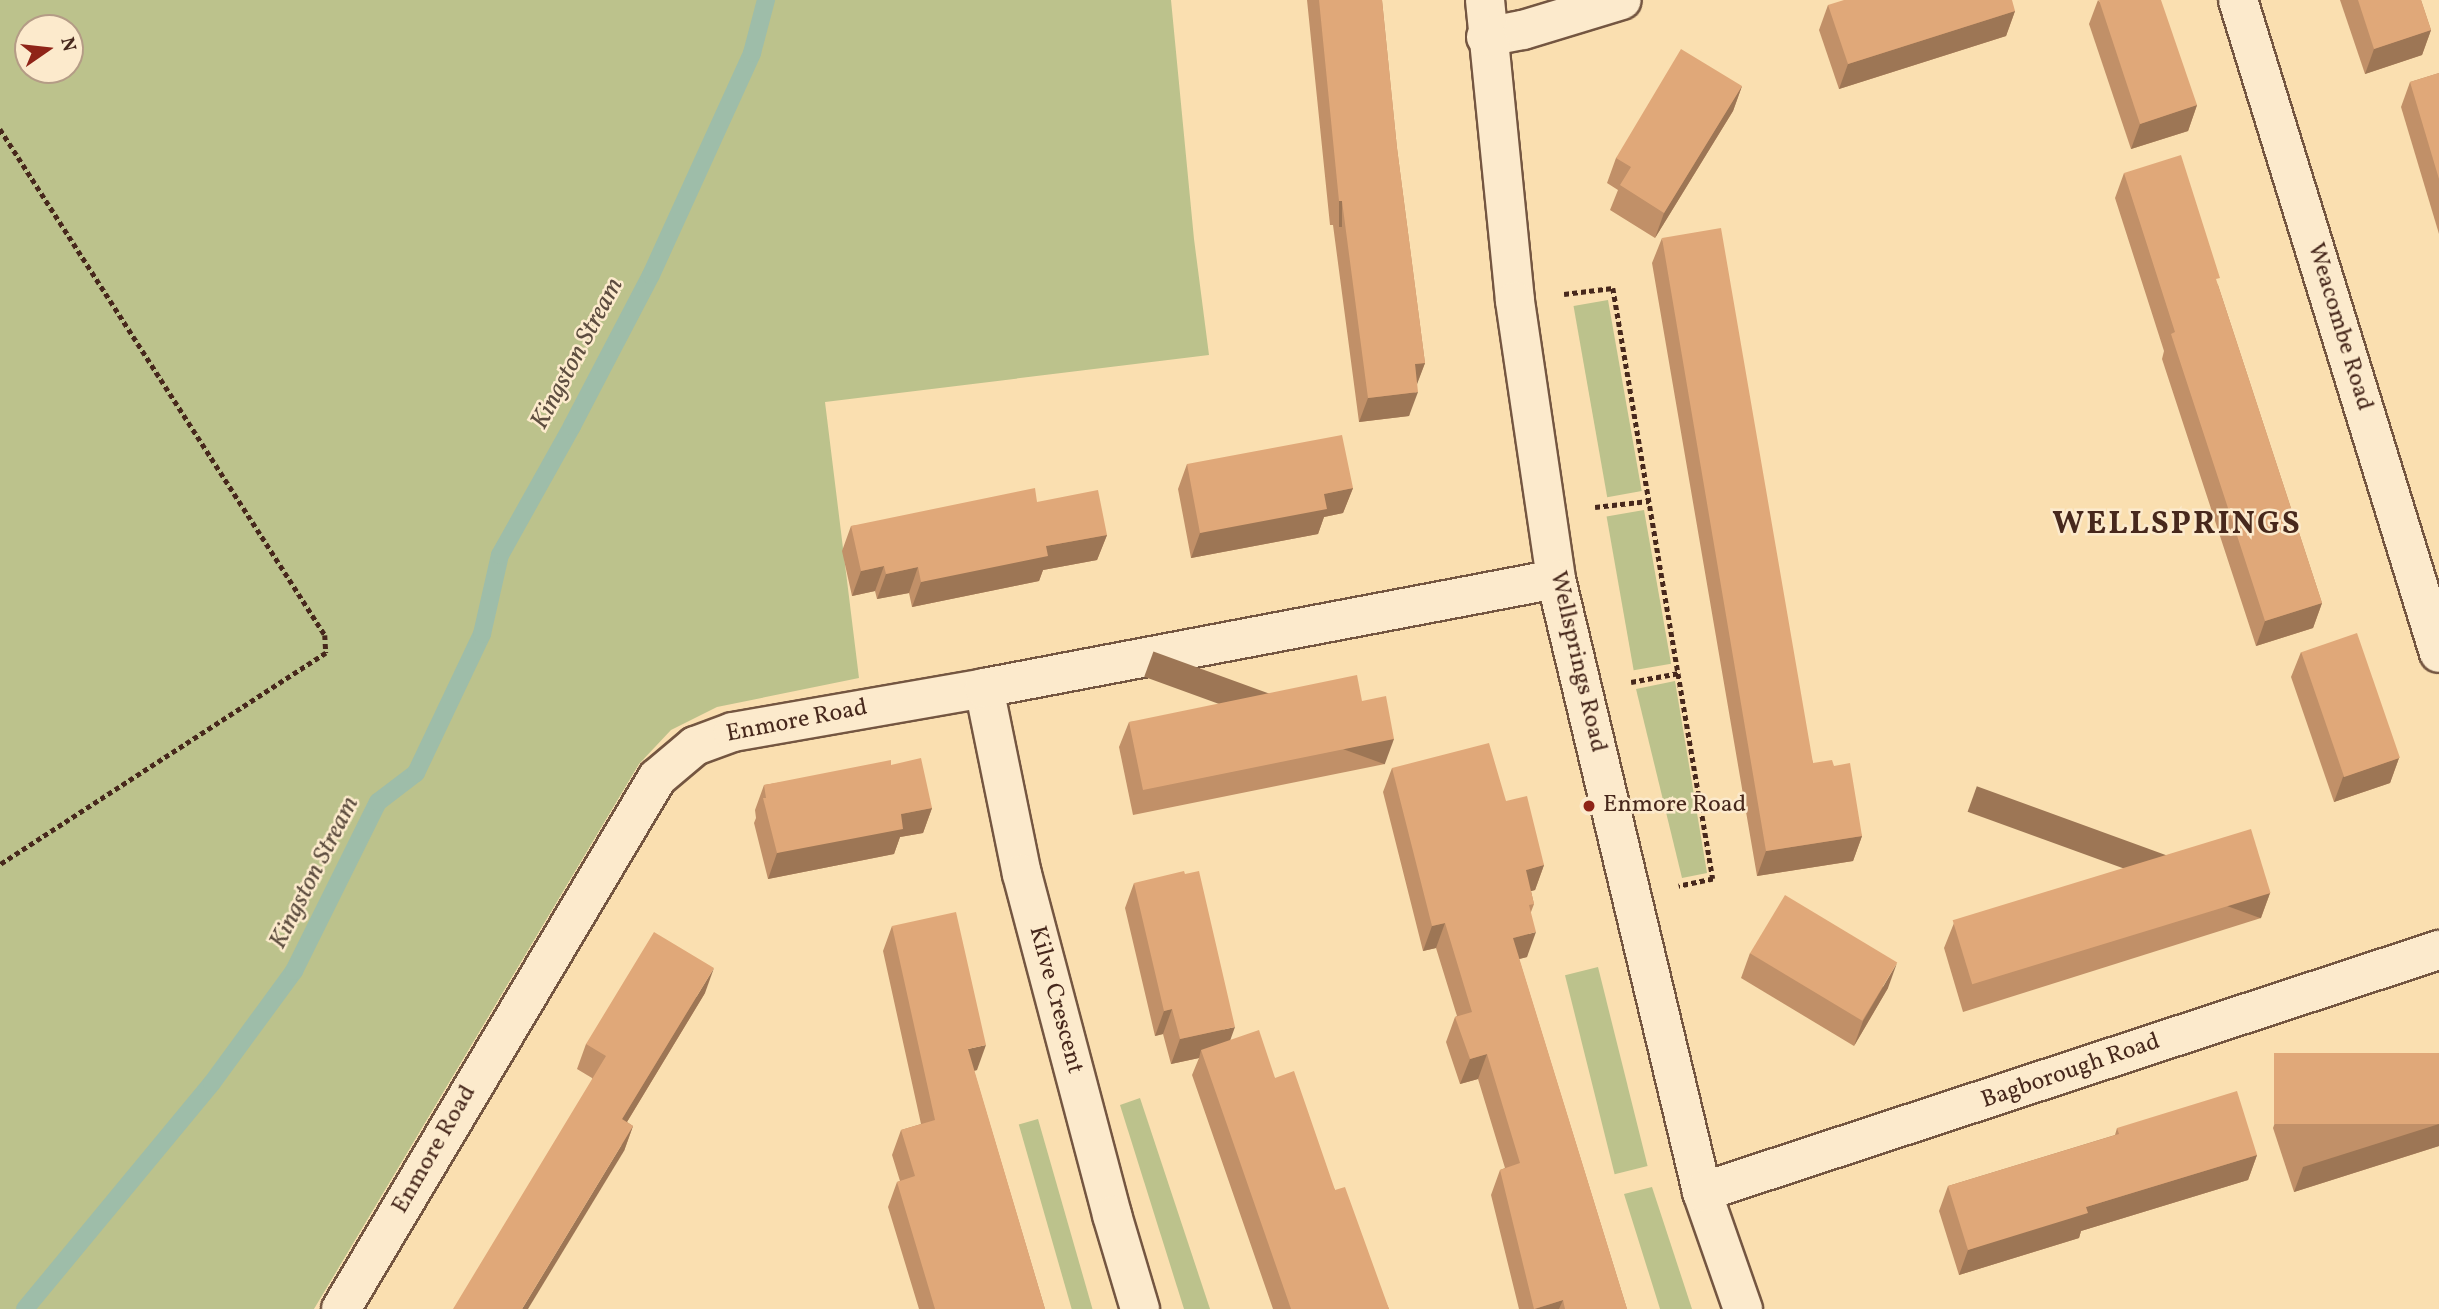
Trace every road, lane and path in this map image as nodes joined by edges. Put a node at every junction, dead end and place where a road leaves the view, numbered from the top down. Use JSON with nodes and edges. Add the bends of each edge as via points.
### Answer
{"nodes":[{"id":1,"x":1622,"y":0,"type":"edge"},
{"id":2,"x":2238,"y":0,"type":"edge"},
{"id":3,"x":1485,"y":18,"type":"edge"},
{"id":4,"x":0,"y":129,"type":"edge"},
{"id":5,"x":1515,"y":301,"type":"junction"},
{"id":6,"x":1556,"y":579,"type":"junction"},
{"id":7,"x":2439,"y":653,"type":"edge"},
{"id":8,"x":984,"y":688,"type":"junction"},
{"id":9,"x":0,"y":866,"type":"edge"},
{"id":10,"x":1631,"y":895,"type":"junction"},
{"id":11,"x":2439,"y":950,"type":"edge"},
{"id":12,"x":1702,"y":1192,"type":"junction"},
{"id":13,"x":341,"y":1309,"type":"edge"},
{"id":14,"x":1140,"y":1309,"type":"edge"},
{"id":15,"x":1743,"y":1309,"type":"edge"}],
"edges":[{"from":1,"to":3,"type":"street","via":[[1523,30]]},
{"from":2,"to":7,"type":"street","name":"Weacombe Road"},
{"from":3,"to":5,"type":"street","name":"Wellsprings Road"},
{"from":4,"to":9,"type":"path","via":[[325,635],[326,653]]},
{"from":5,"to":6,"type":"street","name":"Wellsprings Road"},
{"from":5,"to":10,"type":"path","via":[[1613,288],[1713,879]]},
{"from":6,"to":8,"type":"street","name":"Enmore Road"},
{"from":6,"to":10,"type":"street","name":"Wellsprings Road"},
{"from":8,"to":13,"type":"street","name":"Enmore Road","via":[[733,732],[695,746],[657,778]]},
{"from":8,"to":14,"type":"street","name":"Kilve Crescent","via":[[1022,874]]},
{"from":10,"to":12,"type":"street","name":"Wellsprings Road"},
{"from":11,"to":12,"type":"street","name":"Bagborough Road"},
{"from":12,"to":15,"type":"street","name":"Wellsprings Road"}]}
